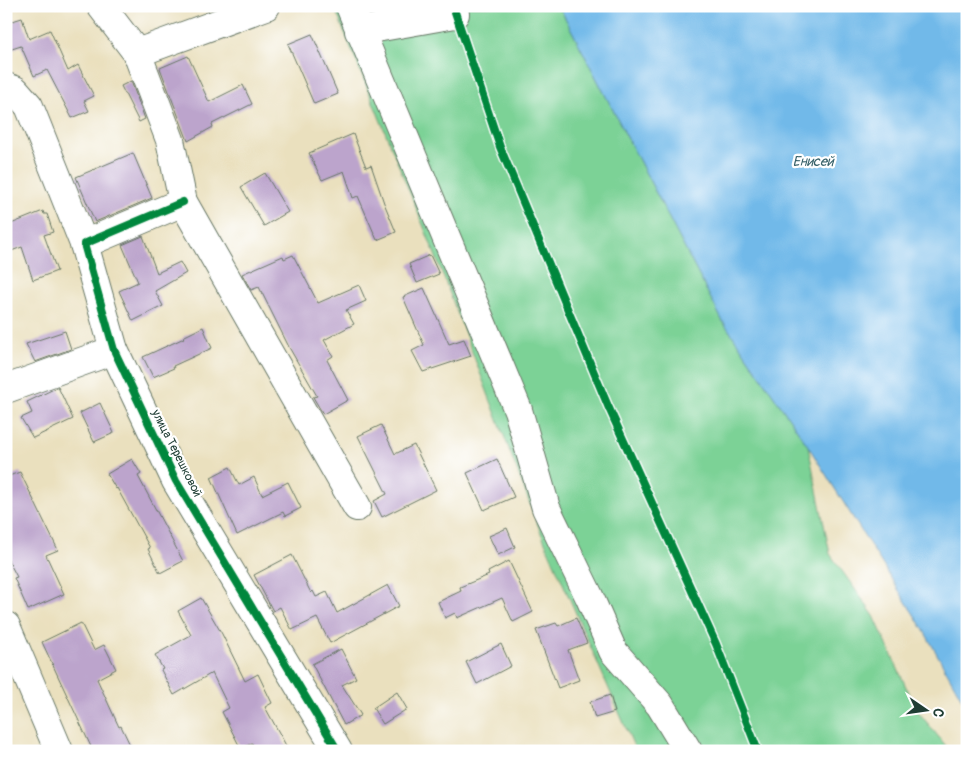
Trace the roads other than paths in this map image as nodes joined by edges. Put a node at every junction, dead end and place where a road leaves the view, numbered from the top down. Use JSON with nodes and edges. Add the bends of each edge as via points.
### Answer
{"nodes":[{"id":1,"x":101,"y":6,"type":"edge"},
{"id":2,"x":266,"y":6,"type":"edge"},
{"id":3,"x":455,"y":14,"type":"dead end"},
{"id":4,"x":354,"y":18,"type":"edge"},
{"id":5,"x":137,"y":53,"type":"junction"},
{"id":6,"x":6,"y":87,"type":"edge"},
{"id":7,"x":183,"y":202,"type":"junction"},
{"id":8,"x":84,"y":244,"type":"junction"},
{"id":9,"x":114,"y":350,"type":"junction"},
{"id":10,"x":6,"y":389,"type":"edge"},
{"id":11,"x":357,"y":507,"type":"dead end"},
{"id":12,"x":6,"y":626,"type":"edge"},
{"id":13,"x":59,"y":751,"type":"edge"},
{"id":14,"x":338,"y":751,"type":"edge"},
{"id":15,"x":688,"y":751,"type":"edge"}],
"edges":[{"from":1,"to":5,"type":"street"},
{"from":2,"to":5,"type":"street"},
{"from":3,"to":4,"type":"street"},
{"from":4,"to":15,"type":"street","via":[[518,410],[546,508],[613,651],[660,705]]},
{"from":5,"to":7,"type":"street","via":[[170,140]]},
{"from":6,"to":8,"type":"street","name":"улица Терешковой","via":[[15,90],[29,106]]},
{"from":7,"to":8,"type":"street"},
{"from":7,"to":11,"type":"street"},
{"from":8,"to":9,"type":"street","name":"улица Терешковой"},
{"from":9,"to":10,"type":"street"},
{"from":9,"to":14,"type":"street","name":"улица Терешковой","via":[[176,481]]},
{"from":12,"to":13,"type":"street"}]}
